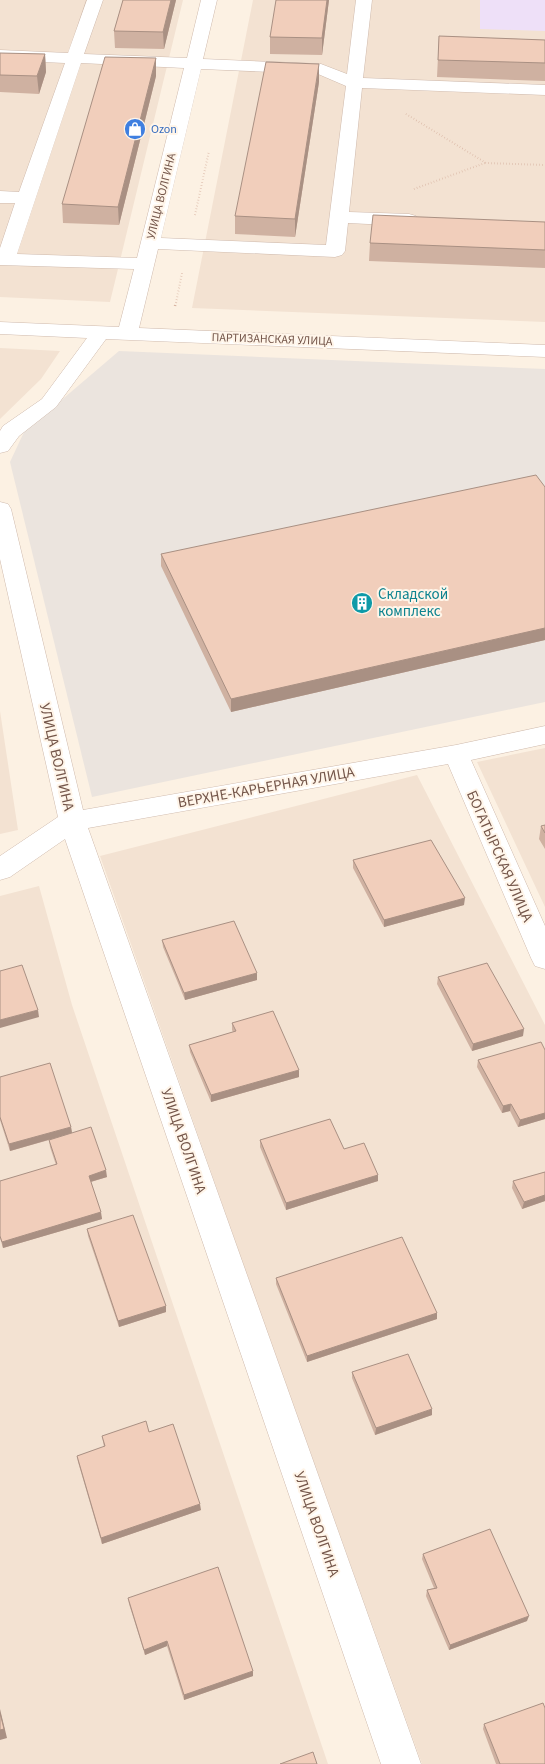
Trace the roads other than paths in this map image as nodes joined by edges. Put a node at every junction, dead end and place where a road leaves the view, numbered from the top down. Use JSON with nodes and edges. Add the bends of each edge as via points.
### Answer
{"nodes":[{"id":1,"x":95,"y":0,"type":"edge"},
{"id":2,"x":209,"y":0,"type":"edge"},
{"id":3,"x":364,"y":0,"type":"edge"},
{"id":4,"x":0,"y":55,"type":"edge"},
{"id":5,"x":76,"y":58,"type":"junction"},
{"id":6,"x":193,"y":64,"type":"junction"},
{"id":7,"x":354,"y":83,"type":"junction"},
{"id":8,"x":545,"y":90,"type":"edge"},
{"id":9,"x":0,"y":197,"type":"edge"},
{"id":10,"x":26,"y":198,"type":"junction"},
{"id":11,"x":339,"y":217,"type":"junction"},
{"id":12,"x":427,"y":221,"type":"edge"},
{"id":13,"x":149,"y":243,"type":"junction"},
{"id":14,"x":3,"y":259,"type":"edge"},
{"id":15,"x":144,"y":264,"type":"junction"},
{"id":16,"x":0,"y":328,"type":"edge"},
{"id":17,"x":100,"y":332,"type":"junction"},
{"id":18,"x":128,"y":333,"type":"junction"},
{"id":19,"x":545,"y":351,"type":"edge"},
{"id":20,"x":0,"y":446,"type":"edge"},
{"id":21,"x":0,"y":509,"type":"edge"},
{"id":22,"x":545,"y":735,"type":"edge"},
{"id":23,"x":456,"y":754,"type":"junction"},
{"id":24,"x":72,"y":821,"type":"junction"},
{"id":25,"x":0,"y":870,"type":"edge"},
{"id":26,"x":545,"y":958,"type":"edge"},
{"id":27,"x":401,"y":1764,"type":"edge"}],
"edges":[{"from":1,"to":5,"type":"street"},
{"from":2,"to":6,"type":"street","name":"УЛИЦА ВОЛГИНА"},
{"from":3,"to":7,"type":"street"},
{"from":4,"to":5,"type":"street"},
{"from":5,"to":6,"type":"street"},
{"from":5,"to":10,"type":"street"},
{"from":6,"to":7,"type":"street","via":[[321,69]]},
{"from":6,"to":13,"type":"street","name":"УЛИЦА ВОЛГИНА"},
{"from":7,"to":8,"type":"street"},
{"from":7,"to":11,"type":"street"},
{"from":9,"to":10,"type":"street"},
{"from":10,"to":14,"type":"street"},
{"from":11,"to":12,"type":"street"},
{"from":11,"to":13,"type":"street","via":[[335,251]]},
{"from":13,"to":15,"type":"street","name":"УЛИЦА ВОЛГИНА"},
{"from":14,"to":15,"type":"street"},
{"from":15,"to":18,"type":"street","name":"УЛИЦА ВОЛГИНА"},
{"from":16,"to":17,"type":"street","name":"ПАРТИЗАНСКАЯ УЛИЦА"},
{"from":17,"to":18,"type":"street","name":"ПАРТИЗАНСКАЯ УЛИЦА"},
{"from":17,"to":20,"type":"street","via":[[49,403],[11,431]]},
{"from":18,"to":19,"type":"street","name":"ПАРТИЗАНСКАЯ УЛИЦА"},
{"from":21,"to":24,"type":"street","name":"УЛИЦА ВОЛГИНА"},
{"from":22,"to":23,"type":"street","name":"ВЕРХНЕ-КАРЬЕРНАЯ УЛИЦА"},
{"from":23,"to":24,"type":"street","name":"ВЕРХНЕ-КАРЬЕРНАЯ УЛИЦА"},
{"from":23,"to":26,"type":"street","name":"БОГАТЫРСКАЯ УЛИЦА"},
{"from":24,"to":25,"type":"street","name":"ВЕРХНЕ-КАРЬЕРНАЯ УЛИЦА"},
{"from":24,"to":27,"type":"street","name":"УЛИЦА ВОЛГИНА"}]}
